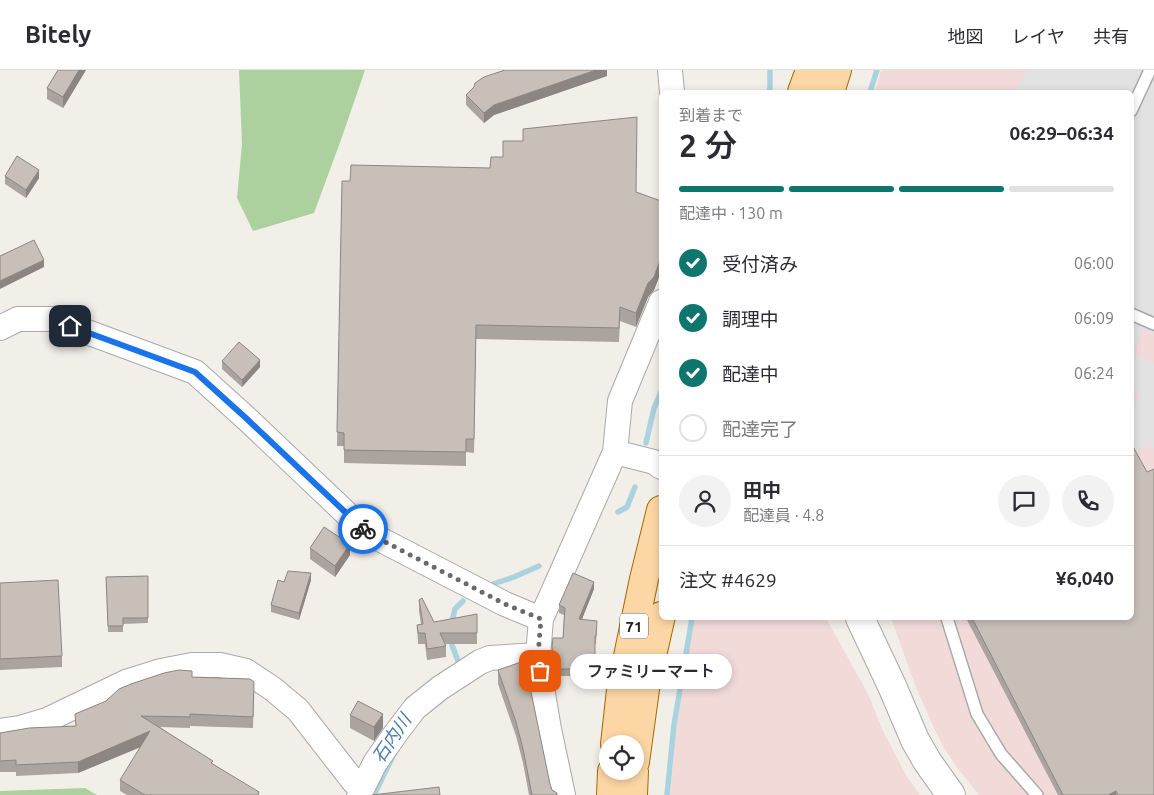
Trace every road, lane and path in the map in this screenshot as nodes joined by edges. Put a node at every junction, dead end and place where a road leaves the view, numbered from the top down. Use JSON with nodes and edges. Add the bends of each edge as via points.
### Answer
{"nodes":[{"id":1,"x":670,"y":70,"type":"edge"},
{"id":2,"x":837,"y":70,"type":"edge"},
{"id":3,"x":1150,"y":70,"type":"edge"},
{"id":4,"x":672,"y":90,"type":"edge"},
{"id":5,"x":831,"y":90,"type":"edge"},
{"id":6,"x":1134,"y":105,"type":"edge"},
{"id":7,"x":659,"y":307,"type":"edge"},
{"id":8,"x":1134,"y":315,"type":"edge"},
{"id":9,"x":1154,"y":324,"type":"edge"},
{"id":10,"x":0,"y":328,"type":"edge"},
{"id":11,"x":615,"y":452,"type":"junction"},
{"id":12,"x":659,"y":466,"type":"edge"},
{"id":13,"x":659,"y":518,"type":"edge"},
{"id":14,"x":541,"y":619,"type":"junction"},
{"id":15,"x":660,"y":620,"type":"edge"},
{"id":16,"x":861,"y":620,"type":"edge"},
{"id":17,"x":948,"y":620,"type":"edge"},
{"id":18,"x":538,"y":655,"type":"junction"},
{"id":19,"x":0,"y":731,"type":"edge"},
{"id":20,"x":616,"y":735,"type":"edge"},
{"id":21,"x":639,"y":735,"type":"edge"},
{"id":22,"x":612,"y":780,"type":"edge"},
{"id":23,"x":634,"y":780,"type":"edge"},
{"id":24,"x":361,"y":792,"type":"edge"},
{"id":25,"x":563,"y":795,"type":"edge"},
{"id":26,"x":611,"y":795,"type":"edge"},
{"id":27,"x":633,"y":795,"type":"edge"},
{"id":28,"x":951,"y":795,"type":"edge"},
{"id":29,"x":1037,"y":795,"type":"edge"}],
"edges":[{"from":1,"to":4,"type":"street"},
{"from":2,"to":5,"type":"main road"},
{"from":3,"to":6,"type":"lane"},
{"from":7,"to":11,"type":"street","via":[[620,401]]},
{"from":8,"to":9,"type":"lane"},
{"from":10,"to":14,"type":"street","via":[[18,319],[52,319],[195,372],[366,532],[505,604]]},
{"from":11,"to":12,"type":"street"},
{"from":11,"to":14,"type":"street"},
{"from":13,"to":20,"type":"main road","number":"71","via":[[621,690]]},
{"from":14,"to":18,"type":"street"},
{"from":15,"to":21,"type":"main road","number":"71","via":[[646,682]]},
{"from":16,"to":28,"type":"street","via":[[915,740]]},
{"from":17,"to":29,"type":"lane","via":[[977,714],[1001,754]]},
{"from":18,"to":24,"type":"street","via":[[490,658],[440,688],[415,708],[375,763]]},
{"from":18,"to":25,"type":"street"},
{"from":19,"to":24,"type":"street","via":[[47,720],[126,682],[161,671],[192,664],[220,665],[246,671],[298,710]]},
{"from":22,"to":26,"type":"main road"},
{"from":23,"to":27,"type":"main road"}]}
